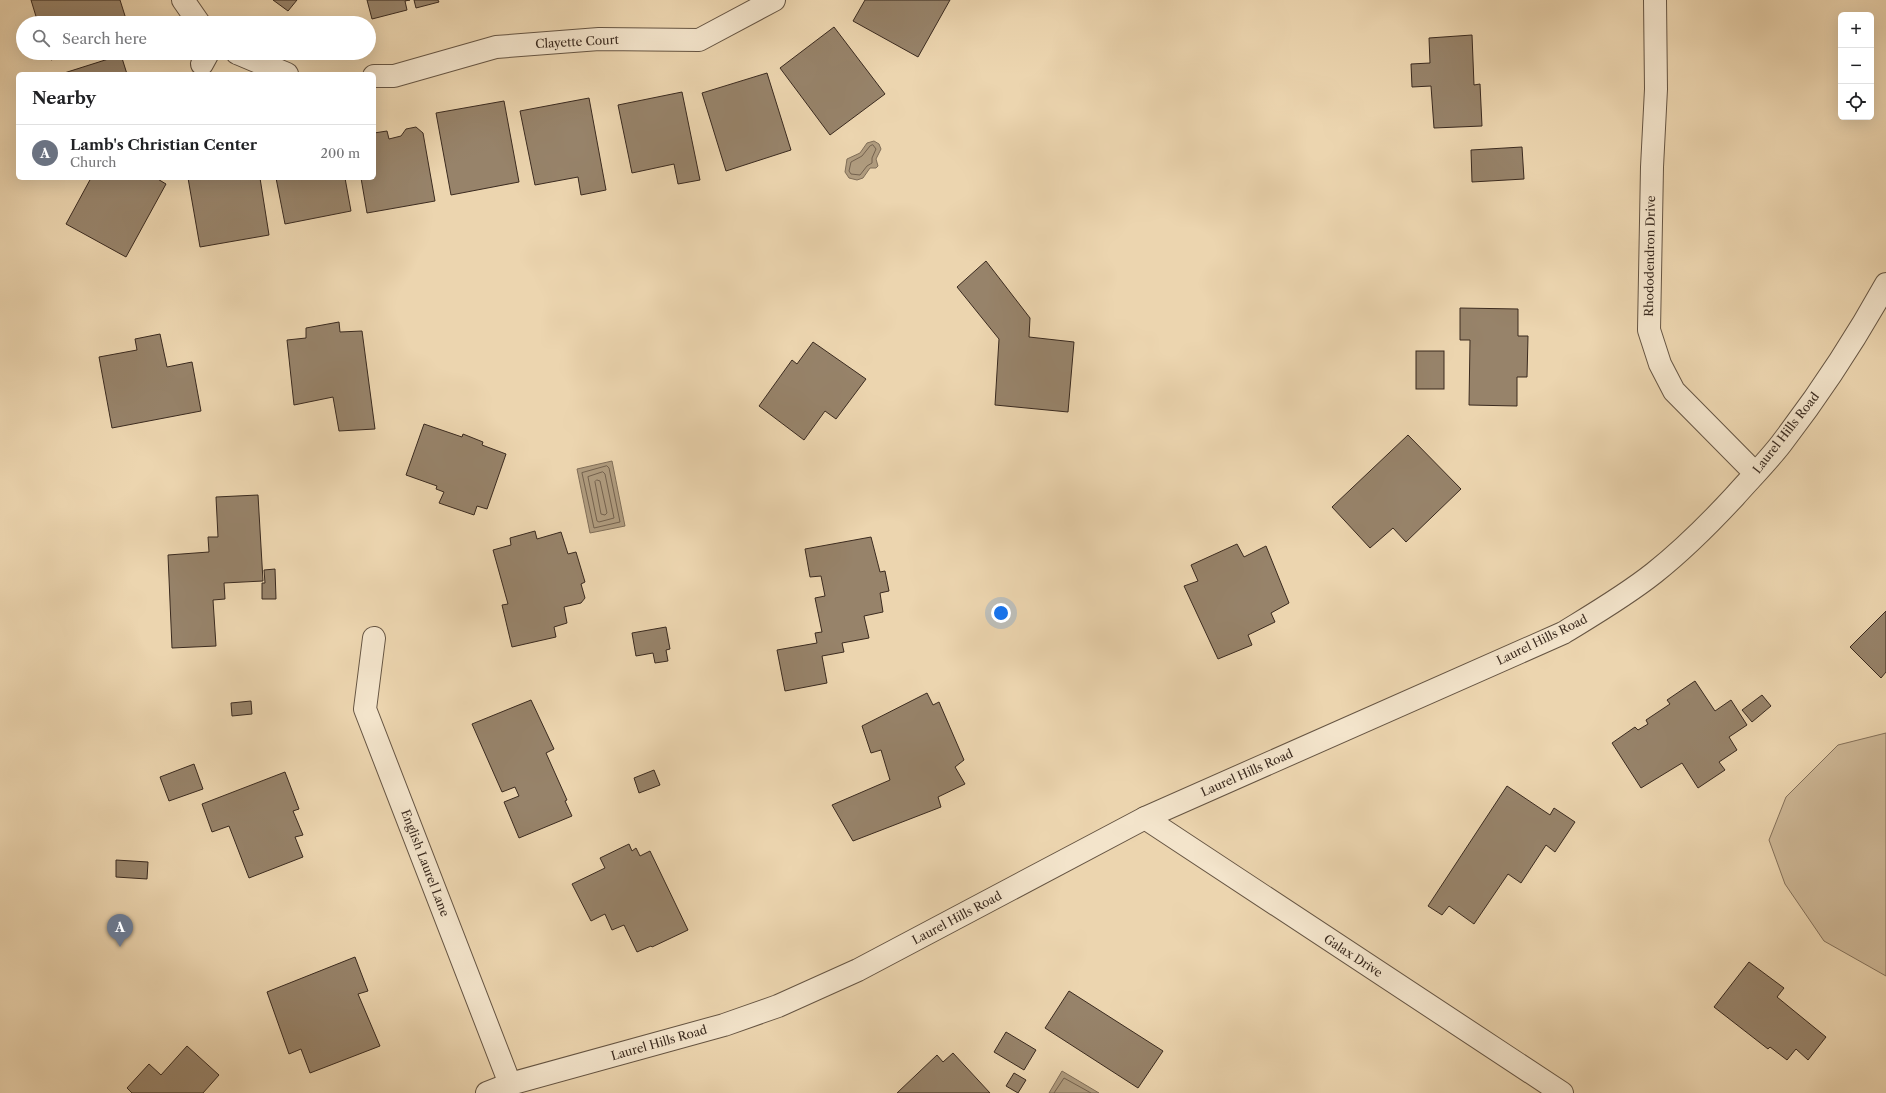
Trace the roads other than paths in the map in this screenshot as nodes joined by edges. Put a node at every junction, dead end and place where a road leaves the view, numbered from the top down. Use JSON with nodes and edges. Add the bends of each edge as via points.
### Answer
{"nodes":[{"id":1,"x":182,"y":0,"type":"edge"},
{"id":2,"x":774,"y":0,"type":"edge"},
{"id":3,"x":1655,"y":0,"type":"edge"},
{"id":4,"x":194,"y":16,"type":"edge"},
{"id":5,"x":254,"y":60,"type":"edge"},
{"id":6,"x":282,"y":72,"type":"edge"},
{"id":7,"x":376,"y":76,"type":"edge"},
{"id":8,"x":1886,"y":284,"type":"edge"},
{"id":9,"x":1755,"y":474,"type":"junction"},
{"id":10,"x":374,"y":638,"type":"dead end"},
{"id":11,"x":1145,"y":818,"type":"junction"},
{"id":12,"x":510,"y":1084,"type":"junction"},
{"id":13,"x":487,"y":1093,"type":"edge"},
{"id":14,"x":1562,"y":1093,"type":"edge"}],
"edges":[{"from":1,"to":4,"type":"street"},
{"from":2,"to":7,"type":"street","name":"Clayette Court","via":[[698,40],[599,39],[496,47],[394,76]]},
{"from":3,"to":9,"type":"street","name":"Rhododendron Drive","via":[[1656,89],[1649,330],[1660,364],[1674,391]]},
{"from":5,"to":6,"type":"street"},
{"from":8,"to":9,"type":"street","name":"Laurel Hills Road","via":[[1845,355],[1781,445]]},
{"from":9,"to":11,"type":"street","name":"Laurel Hills Road","via":[[1697,534],[1654,573],[1617,601],[1563,633]]},
{"from":10,"to":12,"type":"street","name":"English Laurel Lane","via":[[365,709]]},
{"from":11,"to":12,"type":"street","name":"Laurel Hills Road","via":[[858,970],[778,1006],[724,1025]]},
{"from":11,"to":14,"type":"street","name":"Galax Drive"},
{"from":12,"to":13,"type":"street","name":"Laurel Hills Road"}]}
